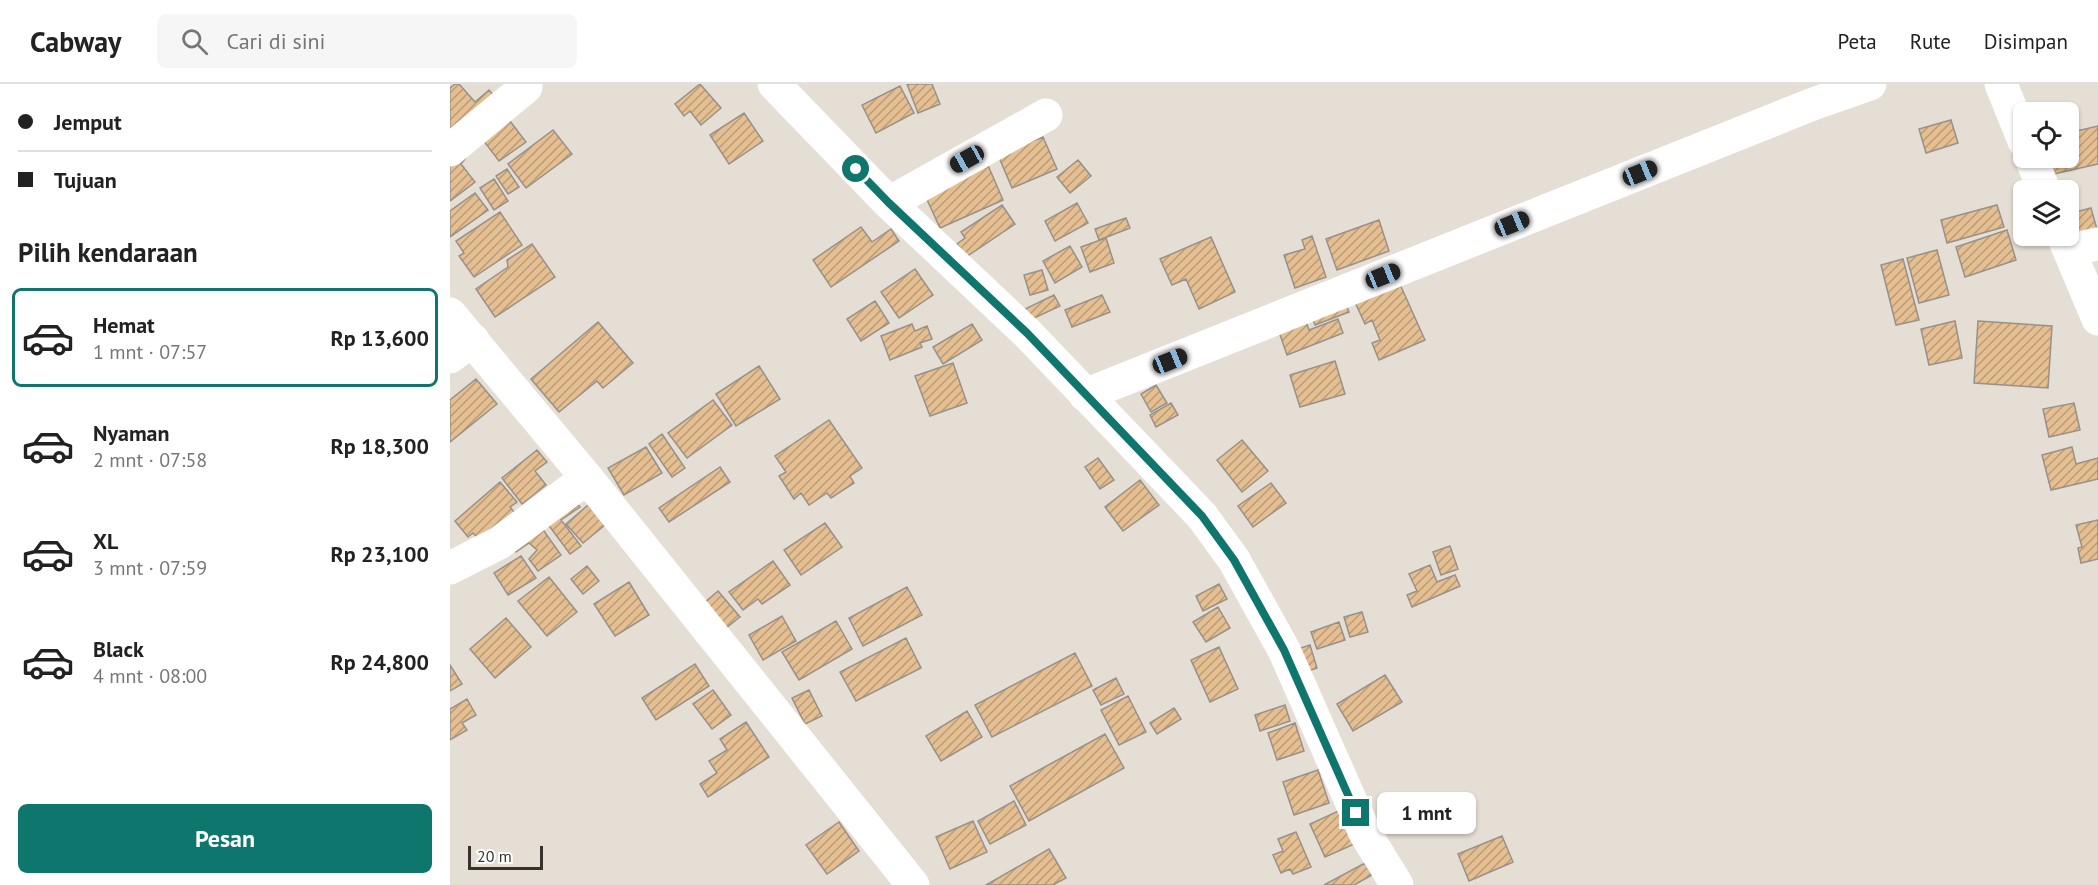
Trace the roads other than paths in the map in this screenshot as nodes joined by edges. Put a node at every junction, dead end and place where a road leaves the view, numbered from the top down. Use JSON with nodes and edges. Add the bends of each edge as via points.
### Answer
{"nodes":[{"id":1,"x":774,"y":84,"type":"edge"},
{"id":2,"x":1870,"y":84,"type":"edge"},
{"id":3,"x":2001,"y":84,"type":"edge"},
{"id":4,"x":525,"y":87,"type":"dead end"},
{"id":5,"x":2013,"y":114,"type":"edge"},
{"id":6,"x":1046,"y":116,"type":"dead end"},
{"id":7,"x":450,"y":150,"type":"edge"},
{"id":8,"x":889,"y":203,"type":"junction"},
{"id":9,"x":2078,"y":246,"type":"edge"},
{"id":10,"x":450,"y":314,"type":"edge"},
{"id":11,"x":2098,"y":319,"type":"edge"},
{"id":12,"x":461,"y":349,"type":"edge"},
{"id":13,"x":1085,"y":395,"type":"junction"},
{"id":14,"x":587,"y":478,"type":"junction"},
{"id":15,"x":450,"y":568,"type":"edge"},
{"id":16,"x":914,"y":885,"type":"edge"},
{"id":17,"x":1397,"y":885,"type":"edge"}],
"edges":[{"from":1,"to":8,"type":"street"},
{"from":2,"to":13,"type":"street"},
{"from":3,"to":5,"type":"street"},
{"from":4,"to":7,"type":"street"},
{"from":6,"to":8,"type":"street"},
{"from":8,"to":13,"type":"street","via":[[1027,333]]},
{"from":9,"to":11,"type":"street"},
{"from":10,"to":12,"type":"street"},
{"from":12,"to":14,"type":"street"},
{"from":13,"to":17,"type":"street","via":[[1202,516],[1234,560],[1284,650],[1365,833]]},
{"from":14,"to":15,"type":"street","via":[[499,543]]},
{"from":14,"to":16,"type":"street"}]}
